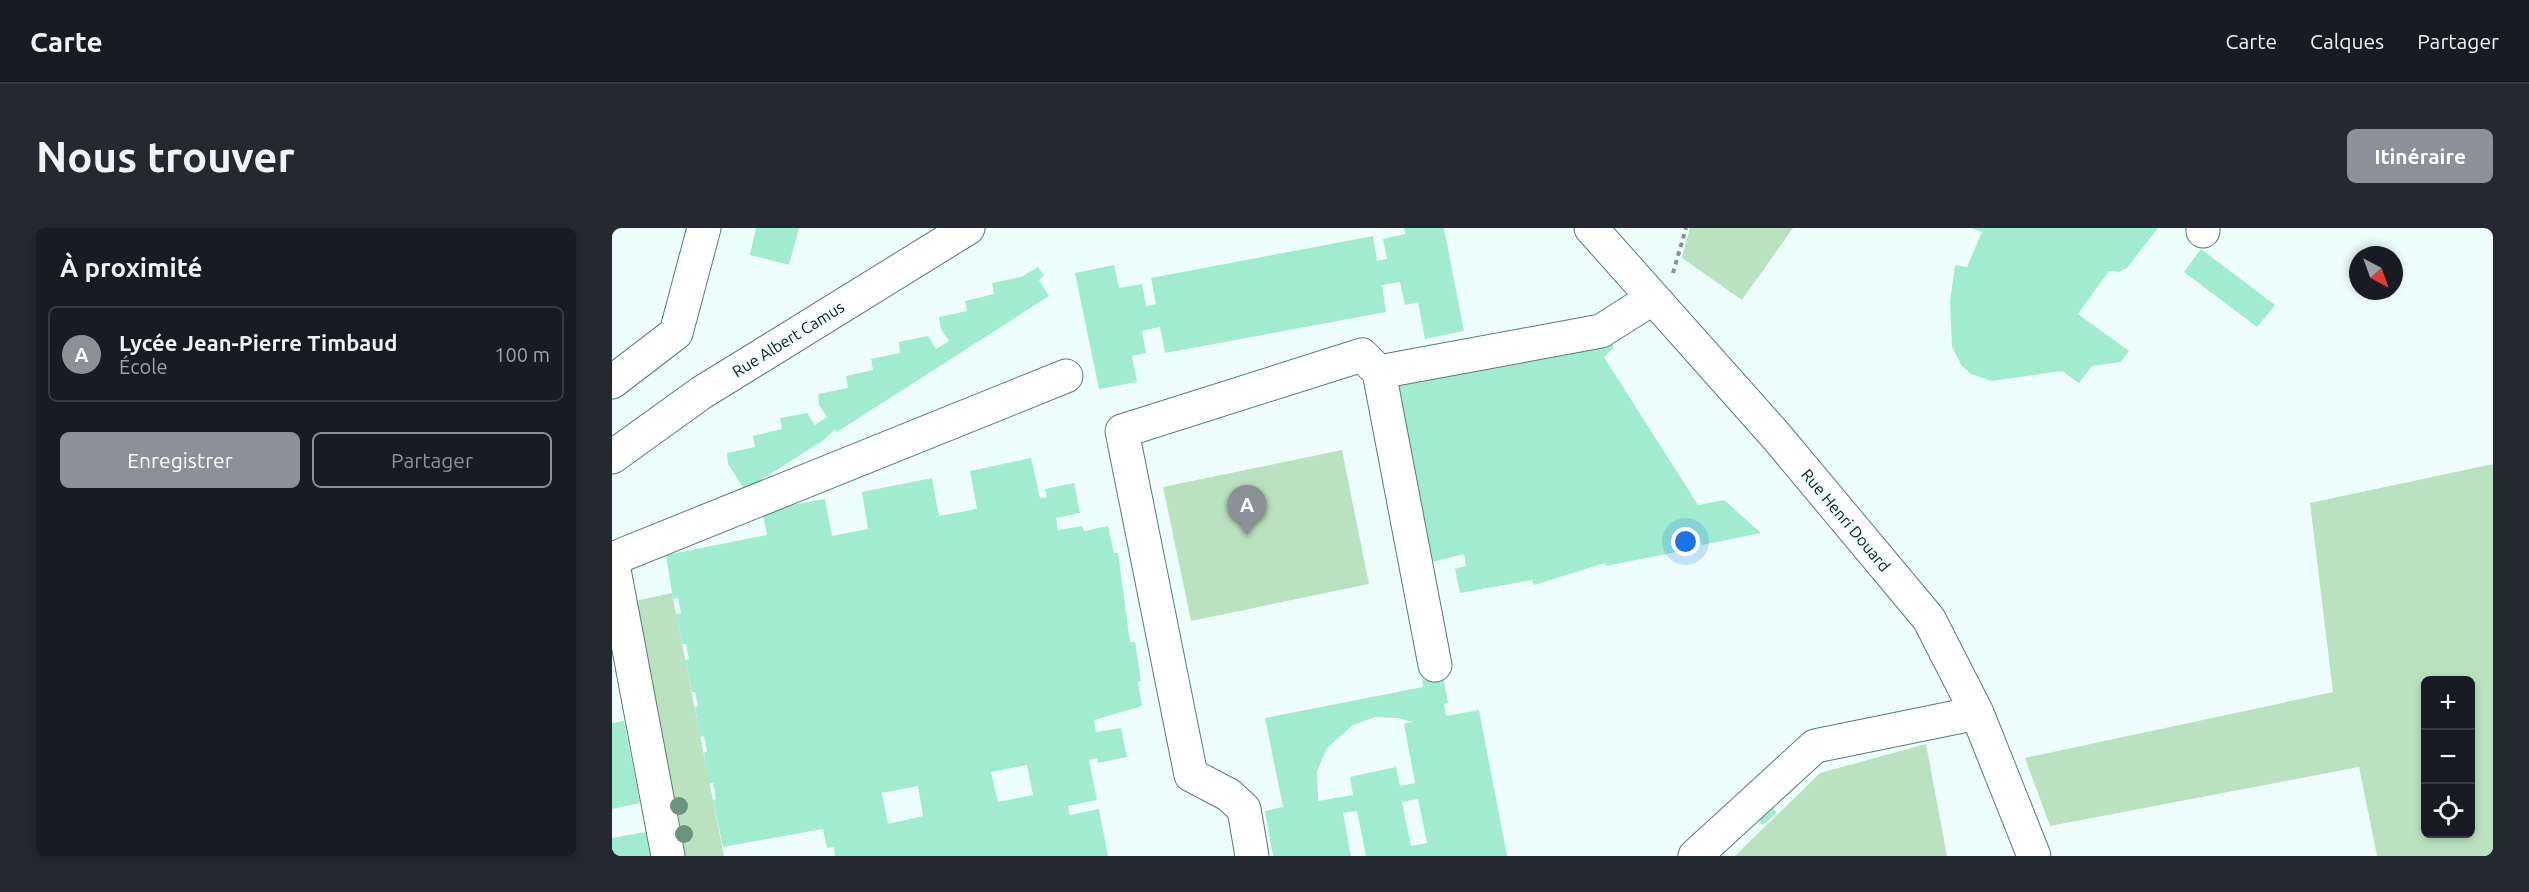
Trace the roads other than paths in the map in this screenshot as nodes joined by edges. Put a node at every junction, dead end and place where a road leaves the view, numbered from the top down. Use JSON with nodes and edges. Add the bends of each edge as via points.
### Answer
{"nodes":[{"id":1,"x":704,"y":228,"type":"edge"},
{"id":2,"x":968,"y":228,"type":"edge"},
{"id":3,"x":1591,"y":228,"type":"edge"},
{"id":4,"x":1653,"y":298,"type":"junction"},
{"id":5,"x":1379,"y":372,"type":"junction"},
{"id":6,"x":1066,"y":376,"type":"dead end"},
{"id":7,"x":612,"y":382,"type":"edge"},
{"id":8,"x":612,"y":457,"type":"edge"},
{"id":9,"x":612,"y":559,"type":"edge"},
{"id":10,"x":1435,"y":665,"type":"dead end"},
{"id":11,"x":1977,"y":713,"type":"junction"},
{"id":12,"x":668,"y":856,"type":"edge"},
{"id":13,"x":1252,"y":856,"type":"edge"},
{"id":14,"x":1695,"y":856,"type":"edge"},
{"id":15,"x":2034,"y":856,"type":"edge"}],
"edges":[{"from":1,"to":7,"type":"street","via":[[676,333]]},
{"from":2,"to":8,"type":"street","name":"Rue Albert Camus","via":[[701,393]]},
{"from":3,"to":4,"type":"street","name":"Rue Henri Douard"},
{"from":4,"to":5,"type":"street","via":[[1601,331]]},
{"from":4,"to":11,"type":"street","name":"Rue Henri Douard","via":[[1777,436],[1929,619]]},
{"from":5,"to":10,"type":"street"},
{"from":5,"to":13,"type":"street","via":[[1362,355],[1122,431],[1191,775],[1229,795],[1244,809]]},
{"from":6,"to":9,"type":"street"},
{"from":9,"to":12,"type":"street"},
{"from":11,"to":14,"type":"street","via":[[1815,746]]},
{"from":11,"to":15,"type":"street","name":"Rue Henri Douard"}]}
